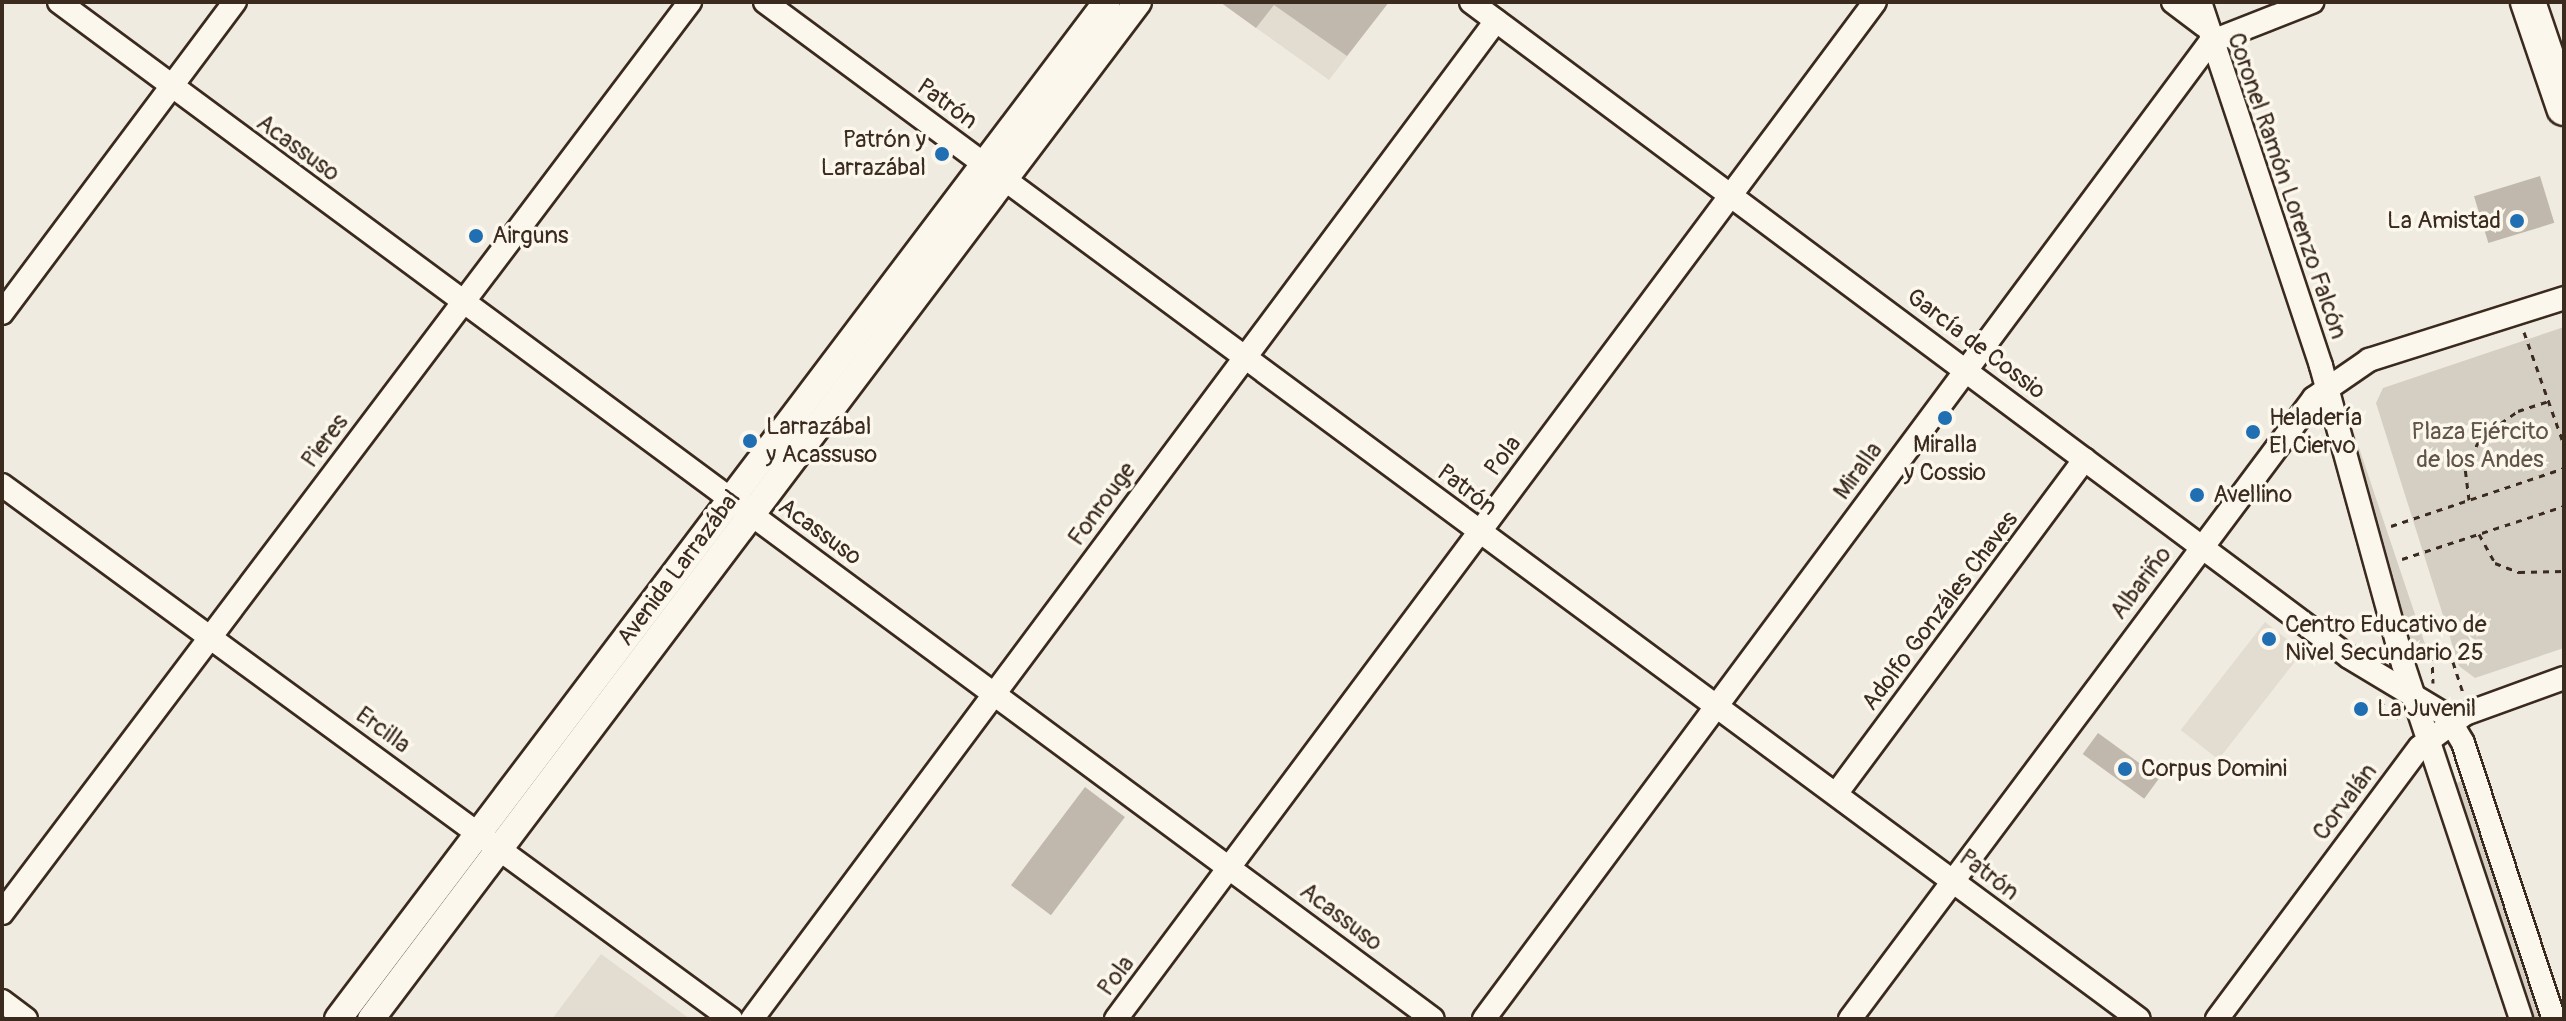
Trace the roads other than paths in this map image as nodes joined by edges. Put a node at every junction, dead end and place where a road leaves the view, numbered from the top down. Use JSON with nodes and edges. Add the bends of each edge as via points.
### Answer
{"nodes":[{"id":1,"x":59,"y":2,"type":"edge"},
{"id":2,"x":235,"y":2,"type":"edge"},
{"id":3,"x":690,"y":2,"type":"edge"},
{"id":4,"x":765,"y":2,"type":"edge"},
{"id":5,"x":1107,"y":2,"type":"edge"},
{"id":6,"x":1138,"y":2,"type":"edge"},
{"id":7,"x":1471,"y":2,"type":"edge"},
{"id":8,"x":1875,"y":2,"type":"edge"},
{"id":9,"x":2173,"y":2,"type":"edge"},
{"id":10,"x":2200,"y":2,"type":"edge"},
{"id":11,"x":2312,"y":2,"type":"edge"},
{"id":12,"x":2528,"y":2,"type":"edge"},
{"id":13,"x":1496,"y":21,"type":"junction"},
{"id":14,"x":2207,"y":33,"type":"junction"},
{"id":15,"x":171,"y":87,"type":"junction"},
{"id":16,"x":2564,"y":108,"type":"edge"},
{"id":17,"x":993,"y":171,"type":"junction"},
{"id":18,"x":1732,"y":194,"type":"junction"},
{"id":19,"x":2564,"y":298,"type":"edge"},
{"id":20,"x":463,"y":302,"type":"junction"},
{"id":21,"x":2,"y":313,"type":"edge"},
{"id":22,"x":1243,"y":356,"type":"junction"},
{"id":23,"x":1968,"y":371,"type":"junction"},
{"id":24,"x":2326,"y":386,"type":"junction"},
{"id":25,"x":2085,"y":459,"type":"junction"},
{"id":26,"x":2,"y":485,"type":"edge"},
{"id":27,"x":740,"y":506,"type":"junction"},
{"id":28,"x":1479,"y":531,"type":"junction"},
{"id":29,"x":2202,"y":544,"type":"junction"},
{"id":30,"x":209,"y":635,"type":"junction"},
{"id":31,"x":2395,"y":639,"type":"junction"},
{"id":32,"x":2364,"y":666,"type":"junction"},
{"id":33,"x":2564,"y":678,"type":"edge"},
{"id":34,"x":995,"y":694,"type":"junction"},
{"id":35,"x":2414,"y":695,"type":"junction"},
{"id":36,"x":1717,"y":707,"type":"junction"},
{"id":37,"x":2453,"y":722,"type":"junction"},
{"id":38,"x":2415,"y":753,"type":"junction"},
{"id":39,"x":2441,"y":777,"type":"junction"},
{"id":40,"x":1836,"y":794,"type":"junction"},
{"id":41,"x":480,"y":832,"type":"junction"},
{"id":42,"x":501,"y":848,"type":"junction"},
{"id":43,"x":1230,"y":866,"type":"junction"},
{"id":44,"x":1952,"y":880,"type":"junction"},
{"id":45,"x":2,"y":913,"type":"edge"},
{"id":46,"x":2,"y":1001,"type":"edge"},
{"id":47,"x":26,"y":1019,"type":"edge"},
{"id":48,"x":338,"y":1019,"type":"edge"},
{"id":49,"x":371,"y":1019,"type":"edge"},
{"id":50,"x":731,"y":1019,"type":"edge"},
{"id":51,"x":752,"y":1019,"type":"edge"},
{"id":52,"x":1116,"y":1019,"type":"edge"},
{"id":53,"x":1433,"y":1019,"type":"edge"},
{"id":54,"x":1484,"y":1019,"type":"edge"},
{"id":55,"x":1850,"y":1019,"type":"edge"},
{"id":56,"x":2139,"y":1019,"type":"edge"},
{"id":57,"x":2217,"y":1019,"type":"edge"},
{"id":58,"x":2521,"y":1019,"type":"edge"},
{"id":59,"x":2554,"y":1019,"type":"edge"}],
"edges":[{"from":1,"to":15,"type":"street","name":"Acassuso"},
{"from":2,"to":15,"type":"street"},
{"from":3,"to":20,"type":"street","name":"Pieres"},
{"from":4,"to":17,"type":"street","name":"Patrón"},
{"from":5,"to":17,"type":"street","name":"Avenida Larrazábal"},
{"from":6,"to":17,"type":"street","name":"Avenida Larrazábal"},
{"from":7,"to":13,"type":"street","name":"García de Cossio"},
{"from":8,"to":18,"type":"street","name":"Pola"},
{"from":9,"to":14,"type":"street"},
{"from":10,"to":14,"type":"street","name":"Coronel Ramón Lorenzo Falcón"},
{"from":11,"to":14,"type":"street"},
{"from":12,"to":16,"type":"main road"},
{"from":13,"to":18,"type":"street","name":"García de Cossio"},
{"from":13,"to":22,"type":"street","name":"Fonrouge"},
{"from":14,"to":23,"type":"street","name":"Miralla"},
{"from":14,"to":24,"type":"street","name":"Coronel Ramón Lorenzo Falcón"},
{"from":15,"to":20,"type":"street","name":"Acassuso"},
{"from":15,"to":21,"type":"street"},
{"from":17,"to":22,"type":"street","name":"Patrón"},
{"from":17,"to":27,"type":"street","name":"Avenida Larrazábal"},
{"from":18,"to":23,"type":"street","name":"García de Cossio"},
{"from":18,"to":28,"type":"street","name":"Pola"},
{"from":19,"to":24,"type":"street","name":"Albariño","via":[[2369,360]]},
{"from":20,"to":27,"type":"street","name":"Acassuso"},
{"from":20,"to":30,"type":"street","name":"Pieres"},
{"from":22,"to":28,"type":"street","name":"Patrón"},
{"from":22,"to":34,"type":"street","name":"Fonrouge"},
{"from":23,"to":25,"type":"street","name":"García de Cossio"},
{"from":23,"to":36,"type":"street","name":"Miralla"},
{"from":24,"to":29,"type":"street","name":"Albariño","via":[[2301,411]]},
{"from":24,"to":31,"type":"street","name":"Coronel Ramón Lorenzo Falcón"},
{"from":25,"to":29,"type":"street","name":"García de Cossio"},
{"from":25,"to":40,"type":"street","name":"Adolfo Gonzáles Chaves"},
{"from":26,"to":30,"type":"street","name":"Ercilla"},
{"from":27,"to":34,"type":"street","name":"Acassuso"},
{"from":27,"to":41,"type":"street","name":"Avenida Larrazábal"},
{"from":27,"to":42,"type":"street","name":"Avenida Larrazábal"},
{"from":28,"to":36,"type":"street","name":"Patrón"},
{"from":28,"to":43,"type":"street","name":"Pola"},
{"from":29,"to":32,"type":"street","name":"García de Cossio"},
{"from":29,"to":44,"type":"street","name":"Albariño"},
{"from":30,"to":41,"type":"street","name":"Ercilla"},
{"from":30,"to":45,"type":"street","name":"Pieres"},
{"from":31,"to":32,"type":"street","via":[[2386,660]]},
{"from":31,"to":35,"type":"street","name":"Coronel Ramón Lorenzo Falcón"},
{"from":32,"to":35,"type":"street","name":"García de Cossio"},
{"from":33,"to":37,"type":"street","name":"Corvalán"},
{"from":34,"to":43,"type":"street","name":"Acassuso"},
{"from":34,"to":51,"type":"street","name":"Fonrouge"},
{"from":35,"to":37,"type":"street","name":"García de Cossio"},
{"from":35,"to":38,"type":"street","name":"Coronel Ramón Lorenzo Falcón"},
{"from":36,"to":40,"type":"street","name":"Patrón"},
{"from":36,"to":54,"type":"street","name":"Miralla"},
{"from":37,"to":38,"type":"street","name":"Corvalán"},
{"from":37,"to":59,"type":"street"},
{"from":38,"to":39,"type":"street","name":"Coronel Ramón Lorenzo Falcón"},
{"from":38,"to":39,"type":"street","via":[[2424,767]]},
{"from":38,"to":57,"type":"street","name":"Corvalán"},
{"from":39,"to":58,"type":"street","name":"Coronel Ramón Lorenzo Falcón"},
{"from":40,"to":44,"type":"street","name":"Patrón"},
{"from":41,"to":42,"type":"street","name":"Ercilla"},
{"from":41,"to":48,"type":"street","name":"Avenida Larrazábal"},
{"from":42,"to":49,"type":"street","name":"Avenida Larrazábal"},
{"from":42,"to":50,"type":"street","name":"Ercilla"},
{"from":43,"to":52,"type":"street","name":"Pola"},
{"from":43,"to":53,"type":"street","name":"Acassuso"},
{"from":44,"to":55,"type":"street","name":"Albariño"},
{"from":44,"to":56,"type":"street","name":"Patrón"},
{"from":46,"to":47,"type":"street"}]}
